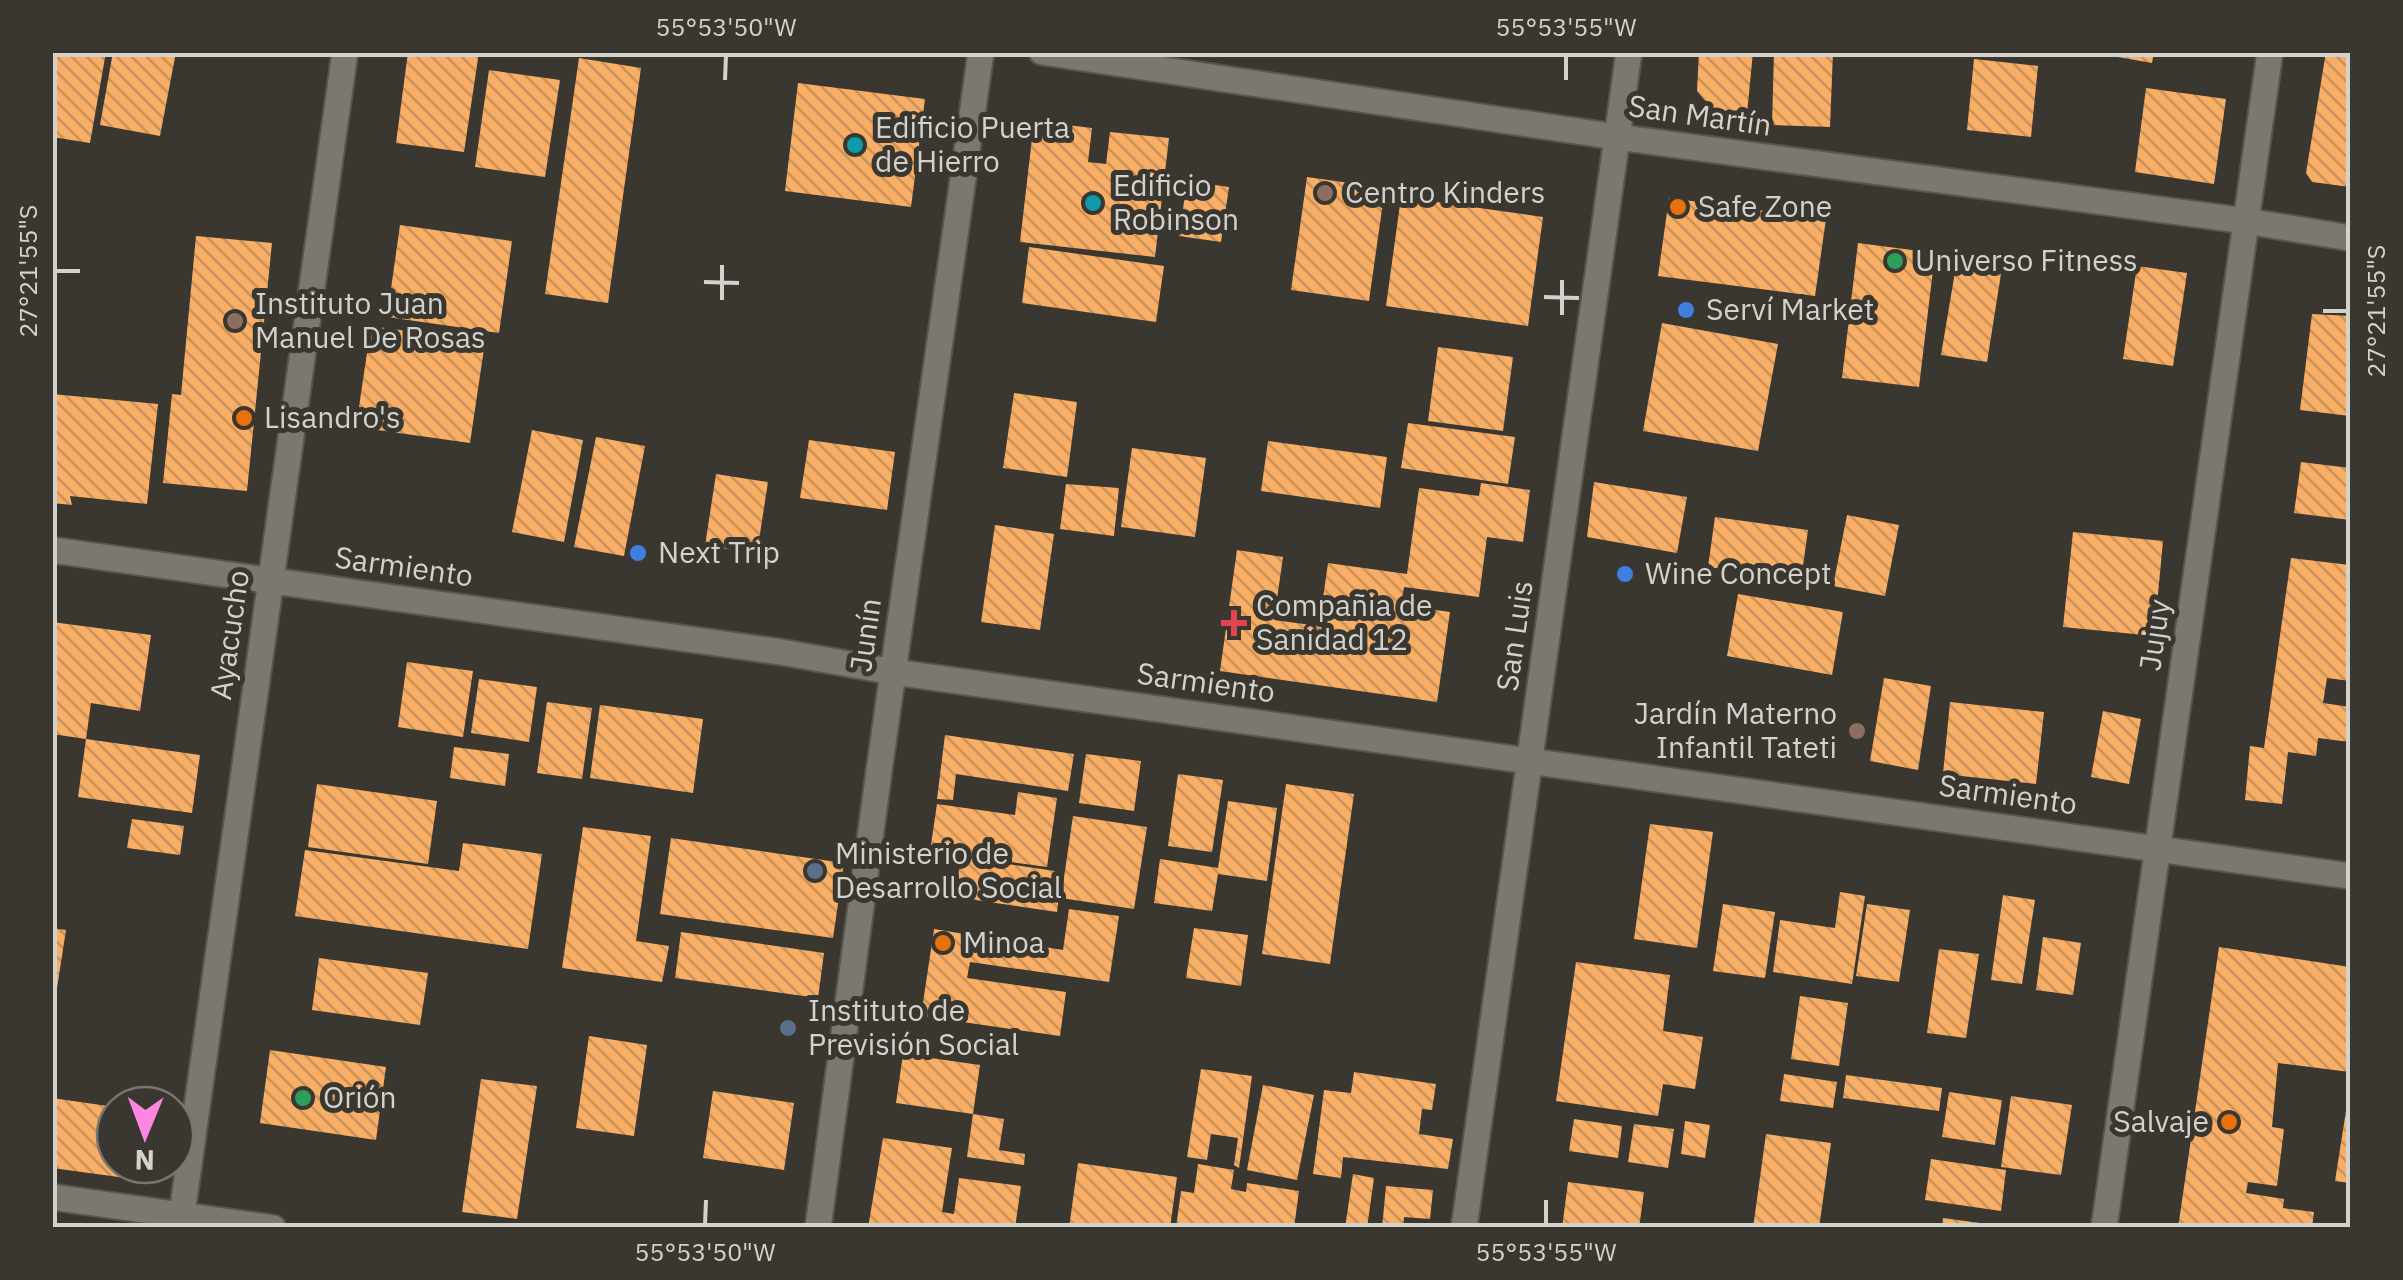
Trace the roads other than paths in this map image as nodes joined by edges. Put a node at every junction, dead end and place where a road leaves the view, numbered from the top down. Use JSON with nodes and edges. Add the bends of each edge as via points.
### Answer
{"nodes":[{"id":1,"x":346,"y":52,"type":"edge"},
{"id":2,"x":981,"y":52,"type":"edge"},
{"id":3,"x":1042,"y":52,"type":"edge"},
{"id":4,"x":1630,"y":52,"type":"edge"},
{"id":5,"x":2270,"y":52,"type":"edge"},
{"id":6,"x":1617,"y":138,"type":"junction"},
{"id":7,"x":2246,"y":221,"type":"junction"},
{"id":8,"x":2350,"y":238,"type":"edge"},
{"id":9,"x":52,"y":550,"type":"edge"},
{"id":10,"x":271,"y":581,"type":"junction"},
{"id":11,"x":894,"y":672,"type":"junction"},
{"id":12,"x":1530,"y":761,"type":"junction"},
{"id":13,"x":2157,"y":849,"type":"junction"},
{"id":14,"x":2350,"y":876,"type":"edge"},
{"id":15,"x":52,"y":1197,"type":"edge"},
{"id":16,"x":181,"y":1221,"type":"edge"},
{"id":17,"x":273,"y":1228,"type":"edge"},
{"id":18,"x":818,"y":1228,"type":"edge"},
{"id":19,"x":1464,"y":1228,"type":"edge"},
{"id":20,"x":2104,"y":1228,"type":"edge"}],
"edges":[{"from":1,"to":10,"type":"street","name":"Ayacucho"},
{"from":2,"to":11,"type":"street","name":"Junín"},
{"from":3,"to":6,"type":"street","name":"San Martín"},
{"from":4,"to":6,"type":"street","name":"San Luis"},
{"from":5,"to":7,"type":"street","name":"Jujuy"},
{"from":6,"to":7,"type":"street","name":"San Martín"},
{"from":6,"to":12,"type":"street","name":"San Luis"},
{"from":7,"to":8,"type":"street","name":"San Martín"},
{"from":7,"to":13,"type":"street","name":"Jujuy"},
{"from":9,"to":10,"type":"street","name":"Sarmiento"},
{"from":10,"to":11,"type":"street","name":"Sarmiento"},
{"from":10,"to":16,"type":"street","name":"Ayacucho"},
{"from":11,"to":12,"type":"street","name":"Sarmiento"},
{"from":11,"to":18,"type":"street","name":"Junín"},
{"from":12,"to":13,"type":"street","name":"Sarmiento"},
{"from":12,"to":19,"type":"street","name":"San Luis"},
{"from":13,"to":14,"type":"street","name":"Sarmiento"},
{"from":13,"to":20,"type":"street","name":"Jujuy"},
{"from":15,"to":16,"type":"street"},
{"from":16,"to":17,"type":"street"}]}
